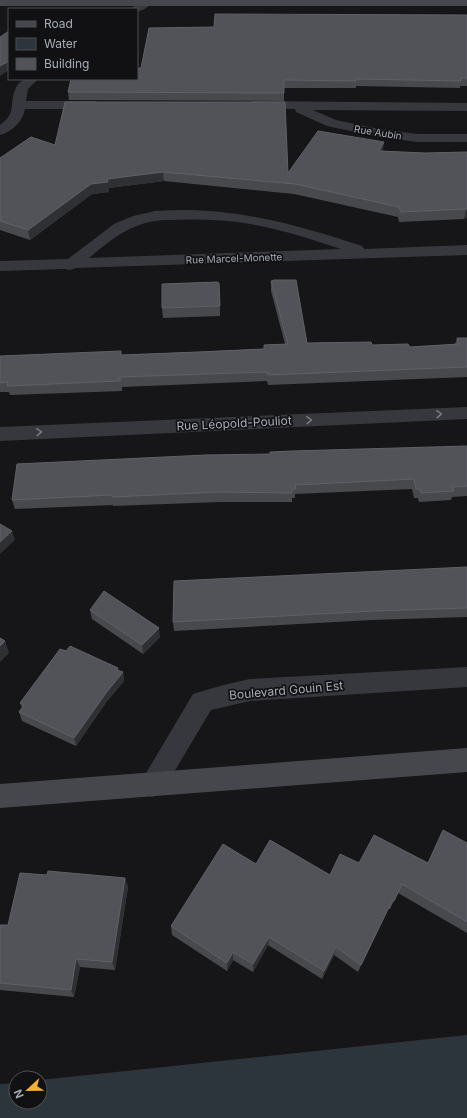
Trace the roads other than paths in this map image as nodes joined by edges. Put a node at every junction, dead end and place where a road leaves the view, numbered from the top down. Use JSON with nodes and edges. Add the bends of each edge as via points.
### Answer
{"nodes":[{"id":1,"x":0,"y":3,"type":"edge"},
{"id":2,"x":467,"y":3,"type":"edge"},
{"id":3,"x":142,"y":4,"type":"edge"},
{"id":4,"x":31,"y":80,"type":"edge"},
{"id":5,"x":20,"y":105,"type":"junction"},
{"id":6,"x":106,"y":105,"type":"edge"},
{"id":7,"x":239,"y":105,"type":"edge"},
{"id":8,"x":294,"y":105,"type":"junction"},
{"id":9,"x":467,"y":107,"type":"edge"},
{"id":10,"x":0,"y":131,"type":"edge"},
{"id":11,"x":467,"y":138,"type":"edge"},
{"id":12,"x":467,"y":250,"type":"edge"},
{"id":13,"x":371,"y":253,"type":"junction"},
{"id":14,"x":70,"y":265,"type":"junction"},
{"id":15,"x":0,"y":266,"type":"edge"},
{"id":16,"x":467,"y":413,"type":"edge"},
{"id":17,"x":0,"y":434,"type":"edge"},
{"id":18,"x":467,"y":677,"type":"edge"},
{"id":19,"x":467,"y":760,"type":"edge"},
{"id":20,"x":152,"y":785,"type":"junction"},
{"id":21,"x":0,"y":796,"type":"edge"}],
"edges":[{"from":1,"to":3,"type":"main road"},
{"from":2,"to":3,"type":"main road"},
{"from":4,"to":5,"type":"street","via":[[22,88]]},
{"from":5,"to":6,"type":"street"},
{"from":5,"to":10,"type":"street","via":[[15,120]]},
{"from":7,"to":8,"type":"street","name":"Rue Aubin"},
{"from":8,"to":9,"type":"street","name":"Rue Aubin"},
{"from":8,"to":11,"type":"street","name":"Rue Aubin","via":[[332,123],[367,131],[417,138]]},
{"from":12,"to":13,"type":"street","name":"Rue Marcel-Monette"},
{"from":13,"to":14,"type":"street","name":"Rue Marcel-Monette"},
{"from":13,"to":14,"type":"street","via":[[258,221],[220,216],[162,215],[139,218],[115,230]]},
{"from":14,"to":15,"type":"street","name":"Rue Marcel-Monette"},
{"from":17,"to":16,"type":"street","name":"Rue Léopold-Pouliot","one_way":true},
{"from":18,"to":20,"type":"street","name":"Boulevard Gouin Est","via":[[250,690],[213,698],[202,702]]},
{"from":19,"to":20,"type":"main road"},
{"from":20,"to":21,"type":"main road"}]}
